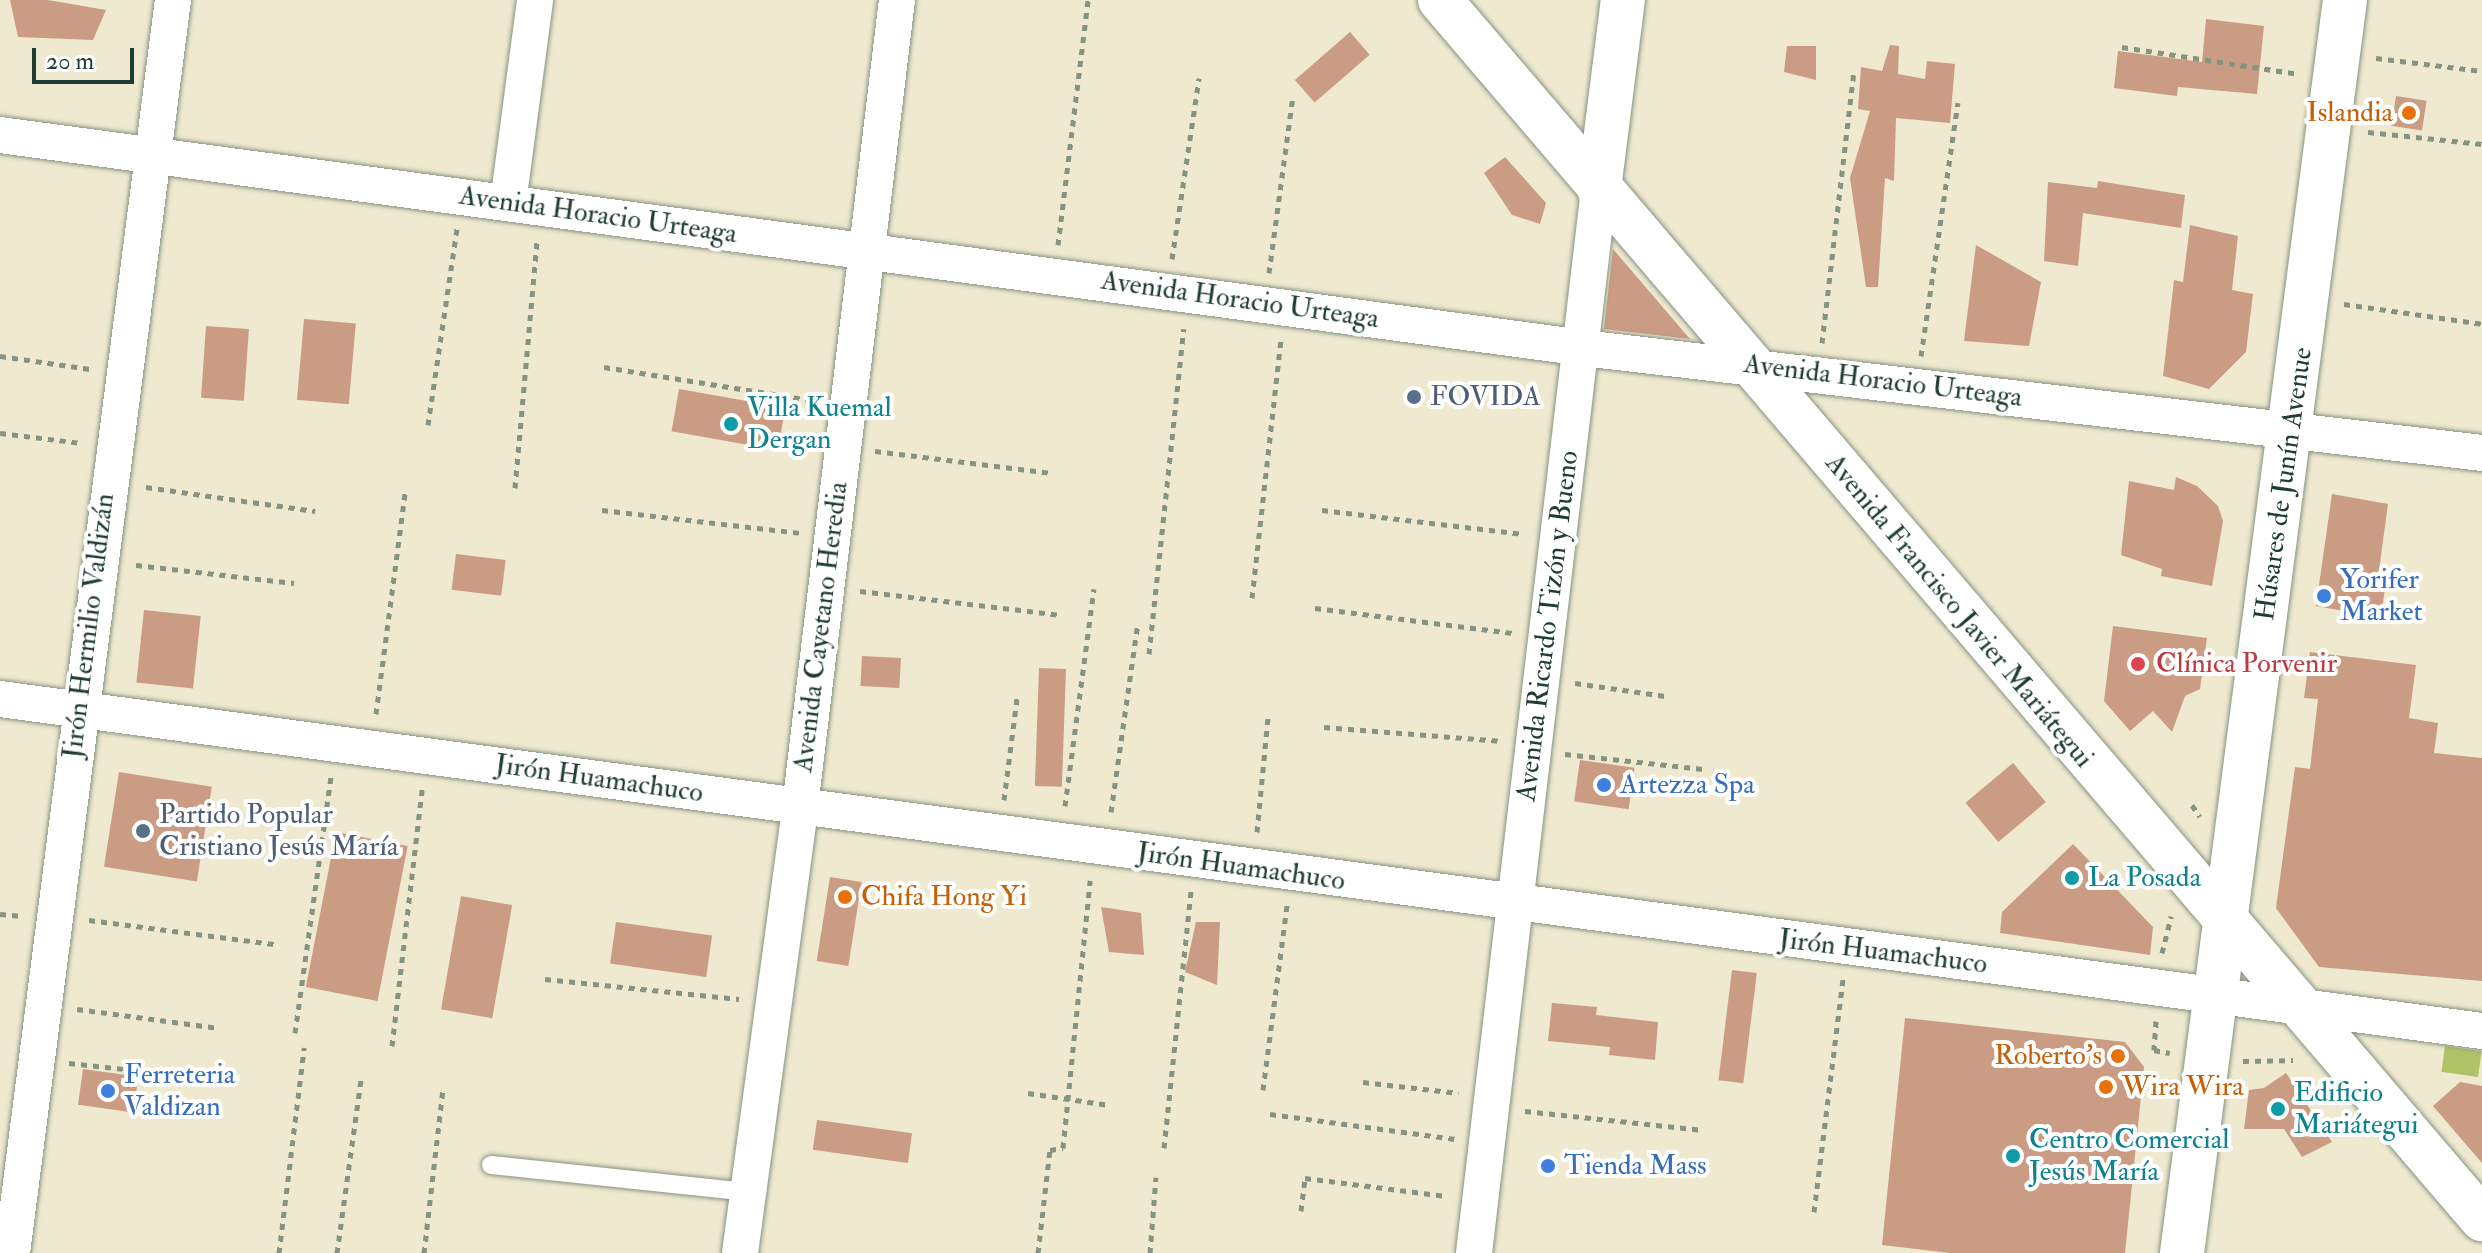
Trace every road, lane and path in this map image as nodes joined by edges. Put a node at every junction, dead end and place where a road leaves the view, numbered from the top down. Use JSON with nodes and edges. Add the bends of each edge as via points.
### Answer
{"nodes":[{"id":1,"x":173,"y":0,"type":"edge"},
{"id":2,"x":535,"y":0,"type":"edge"},
{"id":3,"x":897,"y":0,"type":"edge"},
{"id":4,"x":1088,"y":0,"type":"edge"},
{"id":5,"x":1440,"y":0,"type":"edge"},
{"id":6,"x":1623,"y":0,"type":"edge"},
{"id":7,"x":2345,"y":0,"type":"edge"},
{"id":8,"x":2122,"y":47,"type":"dead end"},
{"id":9,"x":2337,"y":67,"type":"junction"},
{"id":10,"x":1854,"y":70,"type":"dead end"},
{"id":11,"x":2482,"y":71,"type":"edge"},
{"id":12,"x":1199,"y":78,"type":"dead end"},
{"id":13,"x":1293,"y":96,"type":"dead end"},
{"id":14,"x":1958,"y":103,"type":"dead end"},
{"id":15,"x":2329,"y":129,"type":"junction"},
{"id":16,"x":0,"y":135,"type":"edge"},
{"id":17,"x":2482,"y":144,"type":"edge"},
{"id":18,"x":153,"y":155,"type":"junction"},
{"id":19,"x":1599,"y":189,"type":"junction"},
{"id":20,"x":461,"y":197,"type":"junction"},
{"id":21,"x":524,"y":205,"type":"junction"},
{"id":22,"x":865,"y":251,"type":"junction"},
{"id":23,"x":1054,"y":275,"type":"junction"},
{"id":24,"x":1178,"y":291,"type":"junction"},
{"id":25,"x":2309,"y":299,"type":"junction"},
{"id":26,"x":1275,"y":304,"type":"junction"},
{"id":27,"x":2482,"y":324,"type":"edge"},
{"id":28,"x":1583,"y":348,"type":"junction"},
{"id":29,"x":0,"y":356,"type":"edge"},
{"id":30,"x":1750,"y":365,"type":"junction"},
{"id":31,"x":604,"y":367,"type":"dead end"},
{"id":32,"x":123,"y":374,"type":"junction"},
{"id":33,"x":1820,"y":374,"type":"junction"},
{"id":34,"x":1917,"y":385,"type":"junction"},
{"id":35,"x":847,"y":406,"type":"junction"},
{"id":36,"x":428,"y":425,"type":"dead end"},
{"id":37,"x":2293,"y":429,"type":"junction"},
{"id":38,"x":0,"y":433,"type":"edge"},
{"id":39,"x":843,"y":448,"type":"junction"},
{"id":40,"x":2482,"y":453,"type":"edge"},
{"id":41,"x":111,"y":464,"type":"junction"},
{"id":42,"x":1052,"y":473,"type":"dead end"},
{"id":43,"x":515,"y":488,"type":"dead end"},
{"id":44,"x":405,"y":493,"type":"dead end"},
{"id":45,"x":602,"y":510,"type":"dead end"},
{"id":46,"x":1322,"y":510,"type":"dead end"},
{"id":47,"x":315,"y":511,"type":"dead end"},
{"id":48,"x":831,"y":537,"type":"junction"},
{"id":49,"x":1559,"y":538,"type":"junction"},
{"id":50,"x":97,"y":561,"type":"junction"},
{"id":51,"x":294,"y":583,"type":"dead end"},
{"id":52,"x":826,"y":587,"type":"junction"},
{"id":53,"x":1094,"y":589,"type":"dead end"},
{"id":54,"x":1252,"y":598,"type":"dead end"},
{"id":55,"x":1315,"y":608,"type":"dead end"},
{"id":56,"x":1061,"y":615,"type":"dead end"},
{"id":57,"x":1138,"y":623,"type":"dead end"},
{"id":58,"x":1547,"y":637,"type":"junction"},
{"id":59,"x":1149,"y":654,"type":"dead end"},
{"id":60,"x":1542,"y":679,"type":"junction"},
{"id":61,"x":1665,"y":696,"type":"dead end"},
{"id":62,"x":1017,"y":698,"type":"dead end"},
{"id":63,"x":0,"y":699,"type":"edge"},
{"id":64,"x":78,"y":707,"type":"junction"},
{"id":65,"x":1268,"y":718,"type":"dead end"},
{"id":66,"x":1324,"y":727,"type":"dead end"},
{"id":67,"x":335,"y":743,"type":"junction"},
{"id":68,"x":371,"y":747,"type":"junction"},
{"id":69,"x":1533,"y":747,"type":"junction"},
{"id":70,"x":425,"y":755,"type":"junction"},
{"id":71,"x":1703,"y":769,"type":"dead end"},
{"id":72,"x":800,"y":807,"type":"junction"},
{"id":73,"x":1000,"y":834,"type":"junction"},
{"id":74,"x":1086,"y":846,"type":"junction"},
{"id":75,"x":1194,"y":861,"type":"junction"},
{"id":76,"x":1254,"y":869,"type":"junction"},
{"id":77,"x":1290,"y":874,"type":"junction"},
{"id":78,"x":1514,"y":905,"type":"junction"},
{"id":79,"x":2174,"y":909,"type":"dead end"},
{"id":80,"x":53,"y":915,"type":"junction"},
{"id":81,"x":2222,"y":920,"type":"junction"},
{"id":82,"x":275,"y":944,"type":"dead end"},
{"id":83,"x":1847,"y":947,"type":"junction"},
{"id":84,"x":2162,"y":958,"type":"dead end"},
{"id":85,"x":545,"y":979,"type":"dead end"},
{"id":86,"x":2213,"y":994,"type":"junction"},
{"id":87,"x":774,"y":1002,"type":"junction"},
{"id":88,"x":43,"y":1005,"type":"junction"},
{"id":89,"x":2299,"y":1008,"type":"junction"},
{"id":90,"x":2156,"y":1012,"type":"dead end"},
{"id":91,"x":219,"y":1028,"type":"dead end"},
{"id":92,"x":2482,"y":1031,"type":"edge"},
{"id":93,"x":295,"y":1033,"type":"dead end"},
{"id":94,"x":392,"y":1046,"type":"dead end"},
{"id":95,"x":304,"y":1048,"type":"dead end"},
{"id":96,"x":2154,"y":1050,"type":"dead end"},
{"id":97,"x":36,"y":1060,"type":"junction"},
{"id":98,"x":2304,"y":1060,"type":"dead end"},
{"id":99,"x":2236,"y":1061,"type":"dead end"},
{"id":100,"x":171,"y":1074,"type":"dead end"},
{"id":101,"x":361,"y":1080,"type":"dead end"},
{"id":102,"x":1363,"y":1082,"type":"dead end"},
{"id":103,"x":443,"y":1088,"type":"dead end"},
{"id":104,"x":1263,"y":1090,"type":"dead end"},
{"id":105,"x":1028,"y":1093,"type":"dead end"},
{"id":106,"x":1068,"y":1099,"type":"junction"},
{"id":107,"x":1491,"y":1102,"type":"junction"},
{"id":108,"x":1109,"y":1105,"type":"dead end"},
{"id":109,"x":1270,"y":1114,"type":"dead end"},
{"id":110,"x":1703,"y":1130,"type":"dead end"},
{"id":111,"x":1487,"y":1143,"type":"junction"},
{"id":112,"x":1164,"y":1148,"type":"dead end"},
{"id":113,"x":491,"y":1165,"type":"dead end"},
{"id":114,"x":1156,"y":1177,"type":"dead end"},
{"id":115,"x":748,"y":1192,"type":"junction"},
{"id":116,"x":1480,"y":1200,"type":"junction"},
{"id":117,"x":1301,"y":1211,"type":"dead end"},
{"id":118,"x":1814,"y":1212,"type":"dead end"},
{"id":119,"x":2482,"y":1219,"type":"edge"},
{"id":120,"x":12,"y":1253,"type":"edge"},
{"id":121,"x":279,"y":1253,"type":"edge"},
{"id":122,"x":337,"y":1253,"type":"edge"},
{"id":123,"x":424,"y":1253,"type":"edge"},
{"id":124,"x":740,"y":1253,"type":"edge"},
{"id":125,"x":1038,"y":1253,"type":"edge"},
{"id":126,"x":1150,"y":1253,"type":"edge"},
{"id":127,"x":1474,"y":1253,"type":"edge"},
{"id":128,"x":2182,"y":1253,"type":"edge"}],
"edges":[{"from":1,"to":18,"type":"street","name":"Jirón Hermilio Valdizán"},
{"from":2,"to":21,"type":"street"},
{"from":3,"to":22,"type":"street","name":"Avenida Cayetano Heredia"},
{"from":4,"to":23,"type":"path"},
{"from":5,"to":19,"type":"street","name":"Avenida Francisco Javier Mariátegui"},
{"from":6,"to":19,"type":"street","name":"Avenida Ricardo Tizón y Bueno"},
{"from":7,"to":9,"type":"street","name":"Húsares de Junín Avenue"},
{"from":8,"to":9,"type":"path"},
{"from":9,"to":11,"type":"path"},
{"from":9,"to":15,"type":"street","name":"Húsares de Junín Avenue"},
{"from":10,"to":33,"type":"path"},
{"from":12,"to":24,"type":"path"},
{"from":13,"to":26,"type":"path"},
{"from":14,"to":34,"type":"path"},
{"from":15,"to":17,"type":"path"},
{"from":15,"to":25,"type":"street","name":"Húsares de Junín Avenue"},
{"from":16,"to":18,"type":"street","name":"Avenida Horacio Urteaga"},
{"from":18,"to":20,"type":"street","name":"Avenida Horacio Urteaga"},
{"from":18,"to":32,"type":"street","name":"Jirón Hermilio Valdizán"},
{"from":19,"to":28,"type":"street","name":"Avenida Ricardo Tizón y Bueno"},
{"from":19,"to":30,"type":"street","name":"Avenida Francisco Javier Mariátegui"},
{"from":20,"to":21,"type":"street","name":"Avenida Horacio Urteaga"},
{"from":20,"to":36,"type":"path"},
{"from":21,"to":22,"type":"street","name":"Avenida Horacio Urteaga"},
{"from":21,"to":43,"type":"path"},
{"from":22,"to":23,"type":"street","name":"Avenida Horacio Urteaga"},
{"from":22,"to":35,"type":"street","name":"Avenida Cayetano Heredia"},
{"from":23,"to":24,"type":"street","name":"Avenida Horacio Urteaga"},
{"from":24,"to":26,"type":"street","name":"Avenida Horacio Urteaga"},
{"from":24,"to":59,"type":"path"},
{"from":25,"to":27,"type":"path"},
{"from":25,"to":37,"type":"street","name":"Húsares de Junín Avenue"},
{"from":26,"to":28,"type":"street","name":"Avenida Horacio Urteaga"},
{"from":26,"to":54,"type":"path"},
{"from":28,"to":30,"type":"street","name":"Avenida Horacio Urteaga"},
{"from":28,"to":49,"type":"street","name":"Avenida Ricardo Tizón y Bueno"},
{"from":29,"to":32,"type":"path"},
{"from":30,"to":33,"type":"street","name":"Avenida Horacio Urteaga"},
{"from":30,"to":81,"type":"street","name":"Avenida Francisco Javier Mariátegui"},
{"from":31,"to":35,"type":"path"},
{"from":32,"to":41,"type":"street","name":"Jirón Hermilio Valdizán"},
{"from":33,"to":34,"type":"street","name":"Avenida Horacio Urteaga"},
{"from":34,"to":37,"type":"street","name":"Avenida Horacio Urteaga"},
{"from":35,"to":39,"type":"street","name":"Avenida Cayetano Heredia"},
{"from":37,"to":40,"type":"street","name":"Avenida Horacio Urteaga"},
{"from":37,"to":81,"type":"street","name":"Húsares de Junín Avenue"},
{"from":38,"to":41,"type":"path"},
{"from":39,"to":42,"type":"path"},
{"from":39,"to":48,"type":"street","name":"Avenida Cayetano Heredia"},
{"from":41,"to":47,"type":"path"},
{"from":41,"to":50,"type":"street","name":"Jirón Hermilio Valdizán"},
{"from":44,"to":68,"type":"path"},
{"from":45,"to":48,"type":"path"},
{"from":46,"to":49,"type":"path"},
{"from":48,"to":52,"type":"street","name":"Avenida Cayetano Heredia"},
{"from":49,"to":58,"type":"street","name":"Avenida Ricardo Tizón y Bueno"},
{"from":50,"to":51,"type":"path"},
{"from":50,"to":64,"type":"street","name":"Jirón Hermilio Valdizán"},
{"from":52,"to":56,"type":"path"},
{"from":52,"to":72,"type":"street","name":"Avenida Cayetano Heredia"},
{"from":53,"to":74,"type":"path"},
{"from":55,"to":58,"type":"path"},
{"from":57,"to":74,"type":"path"},
{"from":58,"to":60,"type":"street","name":"Avenida Ricardo Tizón y Bueno"},
{"from":60,"to":61,"type":"path"},
{"from":60,"to":69,"type":"street","name":"Avenida Ricardo Tizón y Bueno"},
{"from":62,"to":73,"type":"path"},
{"from":63,"to":64,"type":"street","name":"Jirón Huamachuco"},
{"from":64,"to":67,"type":"street","name":"Jirón Huamachuco"},
{"from":64,"to":80,"type":"street","name":"Jirón Hermilio Valdizán"},
{"from":65,"to":76,"type":"path"},
{"from":66,"to":69,"type":"path"},
{"from":67,"to":68,"type":"street","name":"Jirón Huamachuco"},
{"from":67,"to":93,"type":"path"},
{"from":68,"to":70,"type":"street","name":"Jirón Huamachuco"},
{"from":69,"to":71,"type":"path"},
{"from":69,"to":78,"type":"street","name":"Avenida Ricardo Tizón y Bueno"},
{"from":70,"to":72,"type":"street","name":"Jirón Huamachuco"},
{"from":70,"to":94,"type":"path"},
{"from":72,"to":73,"type":"street","name":"Jirón Huamachuco"},
{"from":72,"to":87,"type":"street","name":"Avenida Cayetano Heredia"},
{"from":73,"to":74,"type":"street","name":"Jirón Huamachuco"},
{"from":74,"to":75,"type":"street","name":"Jirón Huamachuco"},
{"from":74,"to":106,"type":"path"},
{"from":75,"to":76,"type":"street","name":"Jirón Huamachuco"},
{"from":75,"to":112,"type":"path"},
{"from":76,"to":77,"type":"street","name":"Jirón Huamachuco"},
{"from":77,"to":78,"type":"street","name":"Jirón Huamachuco"},
{"from":77,"to":104,"type":"path"},
{"from":78,"to":83,"type":"street","name":"Jirón Huamachuco"},
{"from":78,"to":107,"type":"street","name":"Avenida Ricardo Tizón y Bueno"},
{"from":79,"to":84,"type":"path"},
{"from":80,"to":82,"type":"path"},
{"from":80,"to":88,"type":"street","name":"Jirón Hermilio Valdizán"},
{"from":81,"to":86,"type":"street","name":"Húsares de Junín Avenue"},
{"from":81,"to":89,"type":"street","name":"Avenida Francisco Javier Mariátegui"},
{"from":83,"to":86,"type":"street","name":"Jirón Huamachuco"},
{"from":83,"to":118,"type":"path"},
{"from":85,"to":87,"type":"path"},
{"from":86,"to":89,"type":"street","name":"Jirón Huamachuco"},
{"from":86,"to":128,"type":"street","name":"Húsares de Junín Avenue"},
{"from":87,"to":115,"type":"street","name":"Avenida Cayetano Heredia"},
{"from":88,"to":91,"type":"path"},
{"from":88,"to":97,"type":"street","name":"Jirón Hermilio Valdizán"},
{"from":89,"to":92,"type":"street","name":"Jirón Huamachuco"},
{"from":89,"to":119,"type":"street","name":"Avenida Francisco Javier Mariátegui"},
{"from":90,"to":96,"type":"path"},
{"from":95,"to":121,"type":"path"},
{"from":97,"to":100,"type":"path"},
{"from":97,"to":120,"type":"street","name":"Jirón Hermilio Valdizán"},
{"from":98,"to":99,"type":"path"},
{"from":101,"to":122,"type":"path"},
{"from":102,"to":107,"type":"path"},
{"from":103,"to":123,"type":"path"},
{"from":105,"to":106,"type":"path"},
{"from":106,"to":108,"type":"path"},
{"from":106,"to":125,"type":"path","via":[[1063,1148],[1050,1150]]},
{"from":107,"to":110,"type":"path"},
{"from":107,"to":111,"type":"street","name":"Avenida Ricardo Tizón y Bueno"},
{"from":109,"to":111,"type":"path"},
{"from":111,"to":116,"type":"street","name":"Avenida Ricardo Tizón y Bueno"},
{"from":113,"to":115,"type":"lane"},
{"from":114,"to":126,"type":"path"},
{"from":115,"to":124,"type":"street","name":"Avenida Cayetano Heredia"},
{"from":116,"to":117,"type":"path","via":[[1305,1178]]},
{"from":116,"to":127,"type":"street","name":"Avenida Ricardo Tizón y Bueno"}]}
